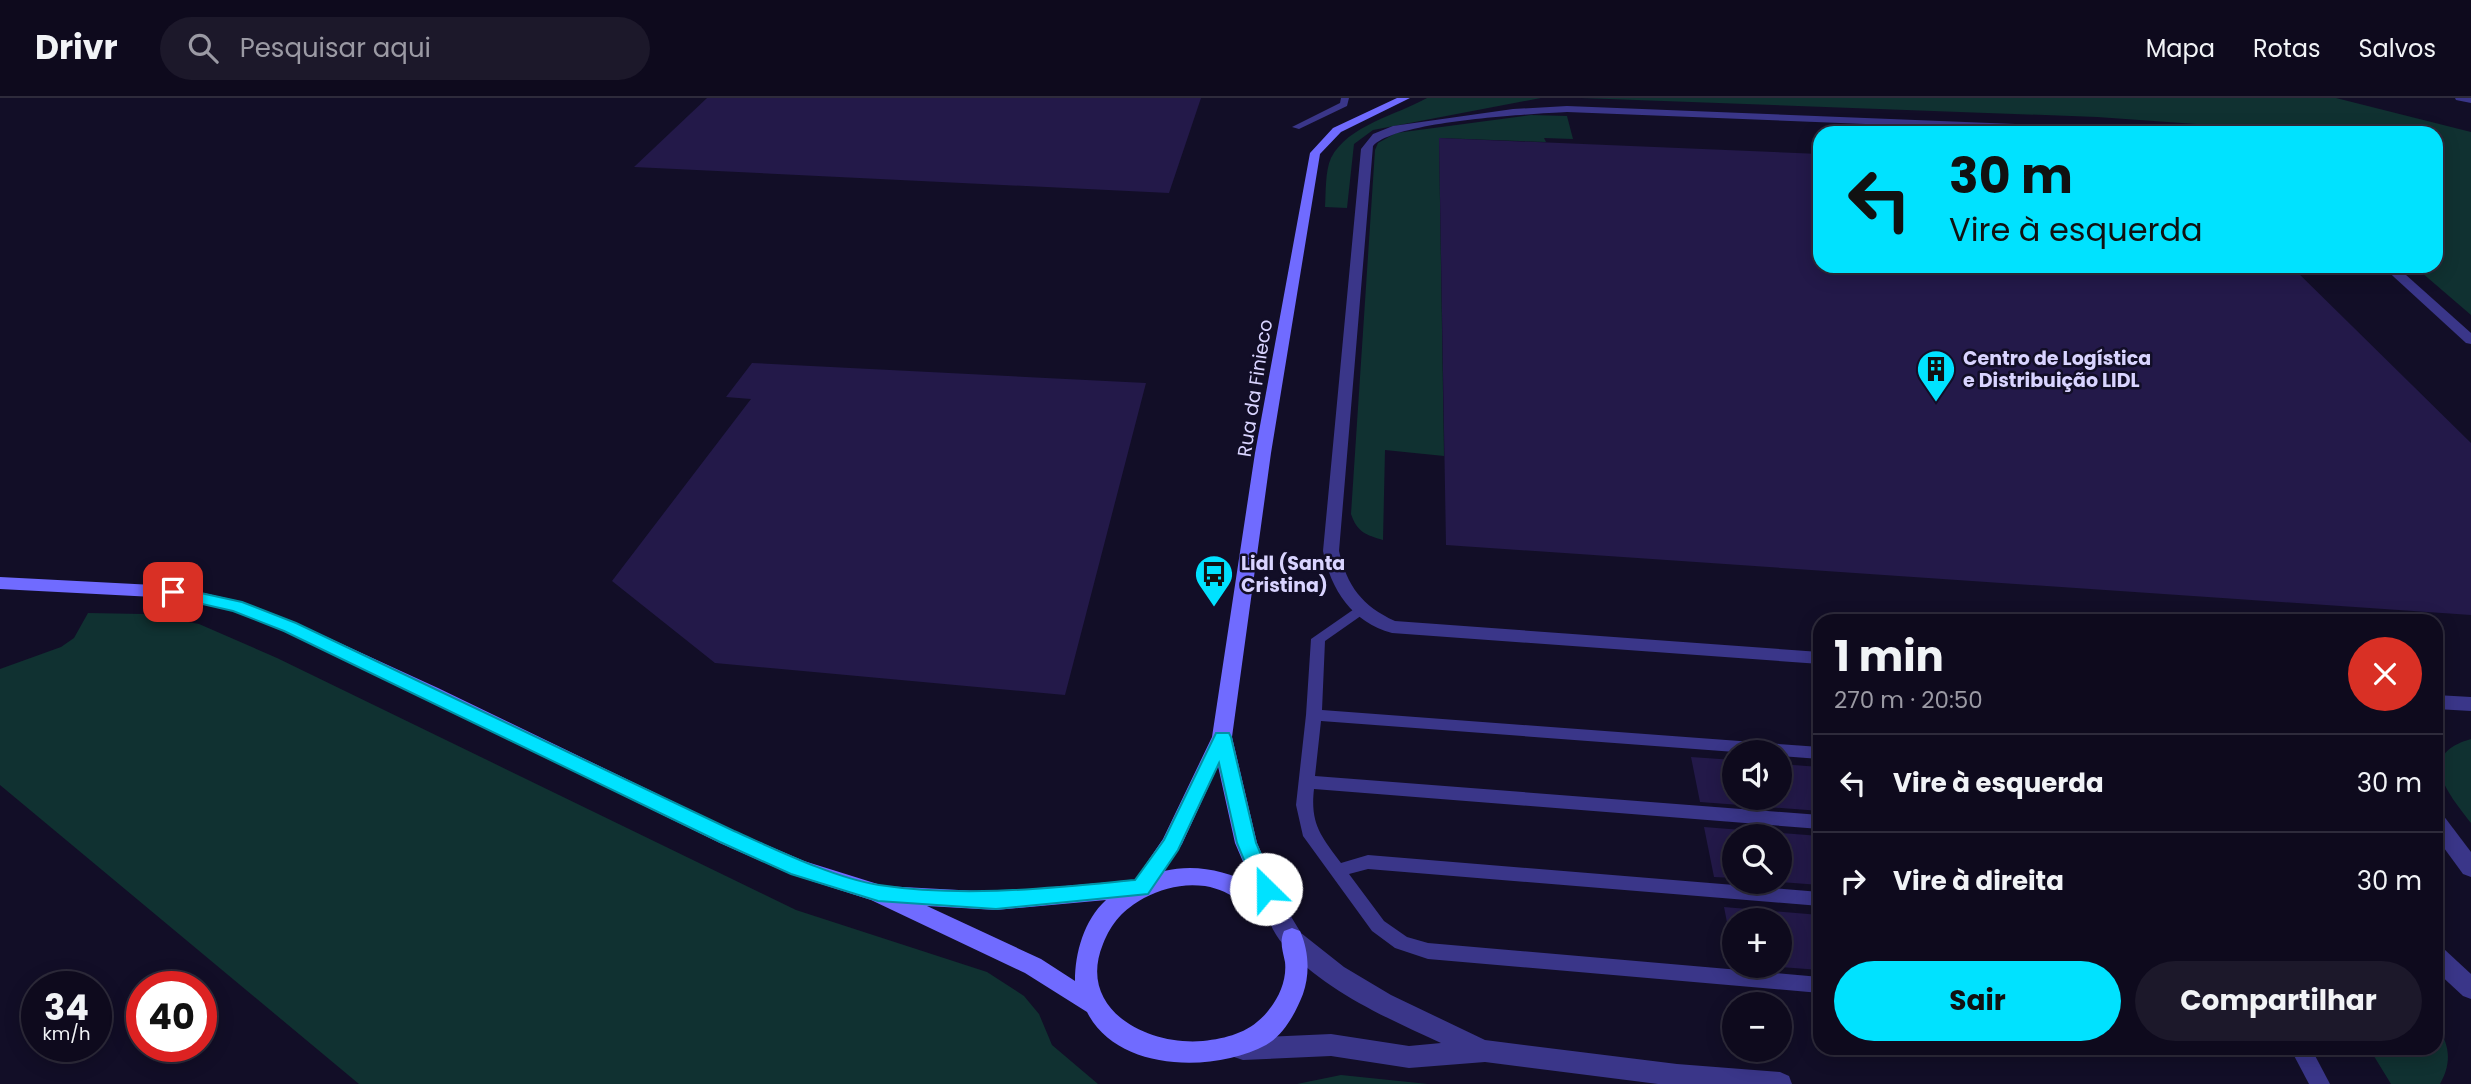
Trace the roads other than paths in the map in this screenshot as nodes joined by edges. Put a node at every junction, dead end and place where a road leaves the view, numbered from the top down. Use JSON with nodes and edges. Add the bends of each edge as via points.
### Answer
{"nodes":[{"id":1,"x":1345,"y":98,"type":"edge"},
{"id":2,"x":1405,"y":98,"type":"edge"},
{"id":3,"x":2460,"y":98,"type":"edge"},
{"id":4,"x":2471,"y":100,"type":"edge"},
{"id":5,"x":1991,"y":126,"type":"edge"},
{"id":6,"x":1296,"y":127,"type":"dead end"},
{"id":7,"x":2396,"y":273,"type":"edge"},
{"id":8,"x":2471,"y":340,"type":"edge"},
{"id":9,"x":0,"y":583,"type":"edge"},
{"id":10,"x":1360,"y":610,"type":"junction"},
{"id":11,"x":1813,"y":658,"type":"edge"},
{"id":12,"x":2443,"y":702,"type":"edge"},
{"id":13,"x":2471,"y":704,"type":"edge"},
{"id":14,"x":1314,"y":715,"type":"junction"},
{"id":15,"x":1222,"y":737,"type":"junction"},
{"id":16,"x":1813,"y":752,"type":"edge"},
{"id":17,"x":1307,"y":782,"type":"junction"},
{"id":18,"x":1813,"y":821,"type":"edge"},
{"id":19,"x":2443,"y":830,"type":"edge"},
{"id":20,"x":2471,"y":868,"type":"edge"},
{"id":21,"x":1336,"y":870,"type":"junction"},
{"id":22,"x":1141,"y":888,"type":"junction"},
{"id":23,"x":878,"y":893,"type":"junction"},
{"id":24,"x":1813,"y":898,"type":"edge"},
{"id":25,"x":1276,"y":912,"type":"junction"},
{"id":26,"x":1292,"y":939,"type":"junction"},
{"id":27,"x":2443,"y":963,"type":"edge"},
{"id":28,"x":1813,"y":984,"type":"edge"},
{"id":29,"x":2471,"y":989,"type":"edge"},
{"id":30,"x":1090,"y":1003,"type":"junction"},
{"id":31,"x":1243,"y":1048,"type":"junction"},
{"id":32,"x":1485,"y":1051,"type":"junction"},
{"id":33,"x":2304,"y":1055,"type":"edge"},
{"id":34,"x":1780,"y":1084,"type":"edge"},
{"id":35,"x":2320,"y":1084,"type":"edge"}],
"edges":[{"from":1,"to":6,"type":"lane","via":[[1344,104]]},
{"from":2,"to":15,"type":"street","name":"Rua da Finieco","via":[[1337,130],[1315,153],[1263,453]]},
{"from":3,"to":4,"type":"street"},
{"from":5,"to":10,"type":"street","via":[[1567,109],[1500,114],[1378,135],[1366,149],[1331,551],[1335,573]]},
{"from":7,"to":8,"type":"street"},
{"from":9,"to":23,"type":"street","via":[[173,592],[237,606],[290,627],[727,837],[798,868]]},
{"from":10,"to":11,"type":"street","via":[[1392,627]]},
{"from":10,"to":14,"type":"lane","via":[[1318,639]]},
{"from":12,"to":13,"type":"street"},
{"from":14,"to":16,"type":"lane"},
{"from":14,"to":17,"type":"lane"},
{"from":15,"to":22,"type":"street","via":[[1171,844]]},
{"from":15,"to":25,"type":"street","via":[[1246,843]]},
{"from":17,"to":18,"type":"lane"},
{"from":17,"to":21,"type":"lane","via":[[1304,805],[1311,836]]},
{"from":19,"to":20,"type":"street"},
{"from":21,"to":24,"type":"lane","via":[[1367,862]]},
{"from":21,"to":28,"type":"lane","via":[[1378,926],[1401,943],[1428,950]]},
{"from":22,"to":23,"type":"street","via":[[996,901]]},
{"from":22,"to":25,"type":"street","via":[[1189,877],[1228,882],[1255,894]]},
{"from":22,"to":30,"type":"street","via":[[1104,917],[1089,943],[1084,973]]},
{"from":23,"to":30,"type":"street","via":[[1033,966]]},
{"from":25,"to":26,"type":"street"},
{"from":26,"to":31,"type":"street","via":[[1297,969],[1290,1000],[1271,1028]]},
{"from":26,"to":32,"type":"street","via":[[1354,986],[1395,1010]]},
{"from":27,"to":29,"type":"street"},
{"from":30,"to":31,"type":"street","via":[[1117,1036],[1136,1049],[1170,1060],[1208,1060]]},
{"from":31,"to":32,"type":"street","via":[[1331,1045],[1409,1057]]},
{"from":32,"to":34,"type":"street"},
{"from":33,"to":35,"type":"lane"}]}
